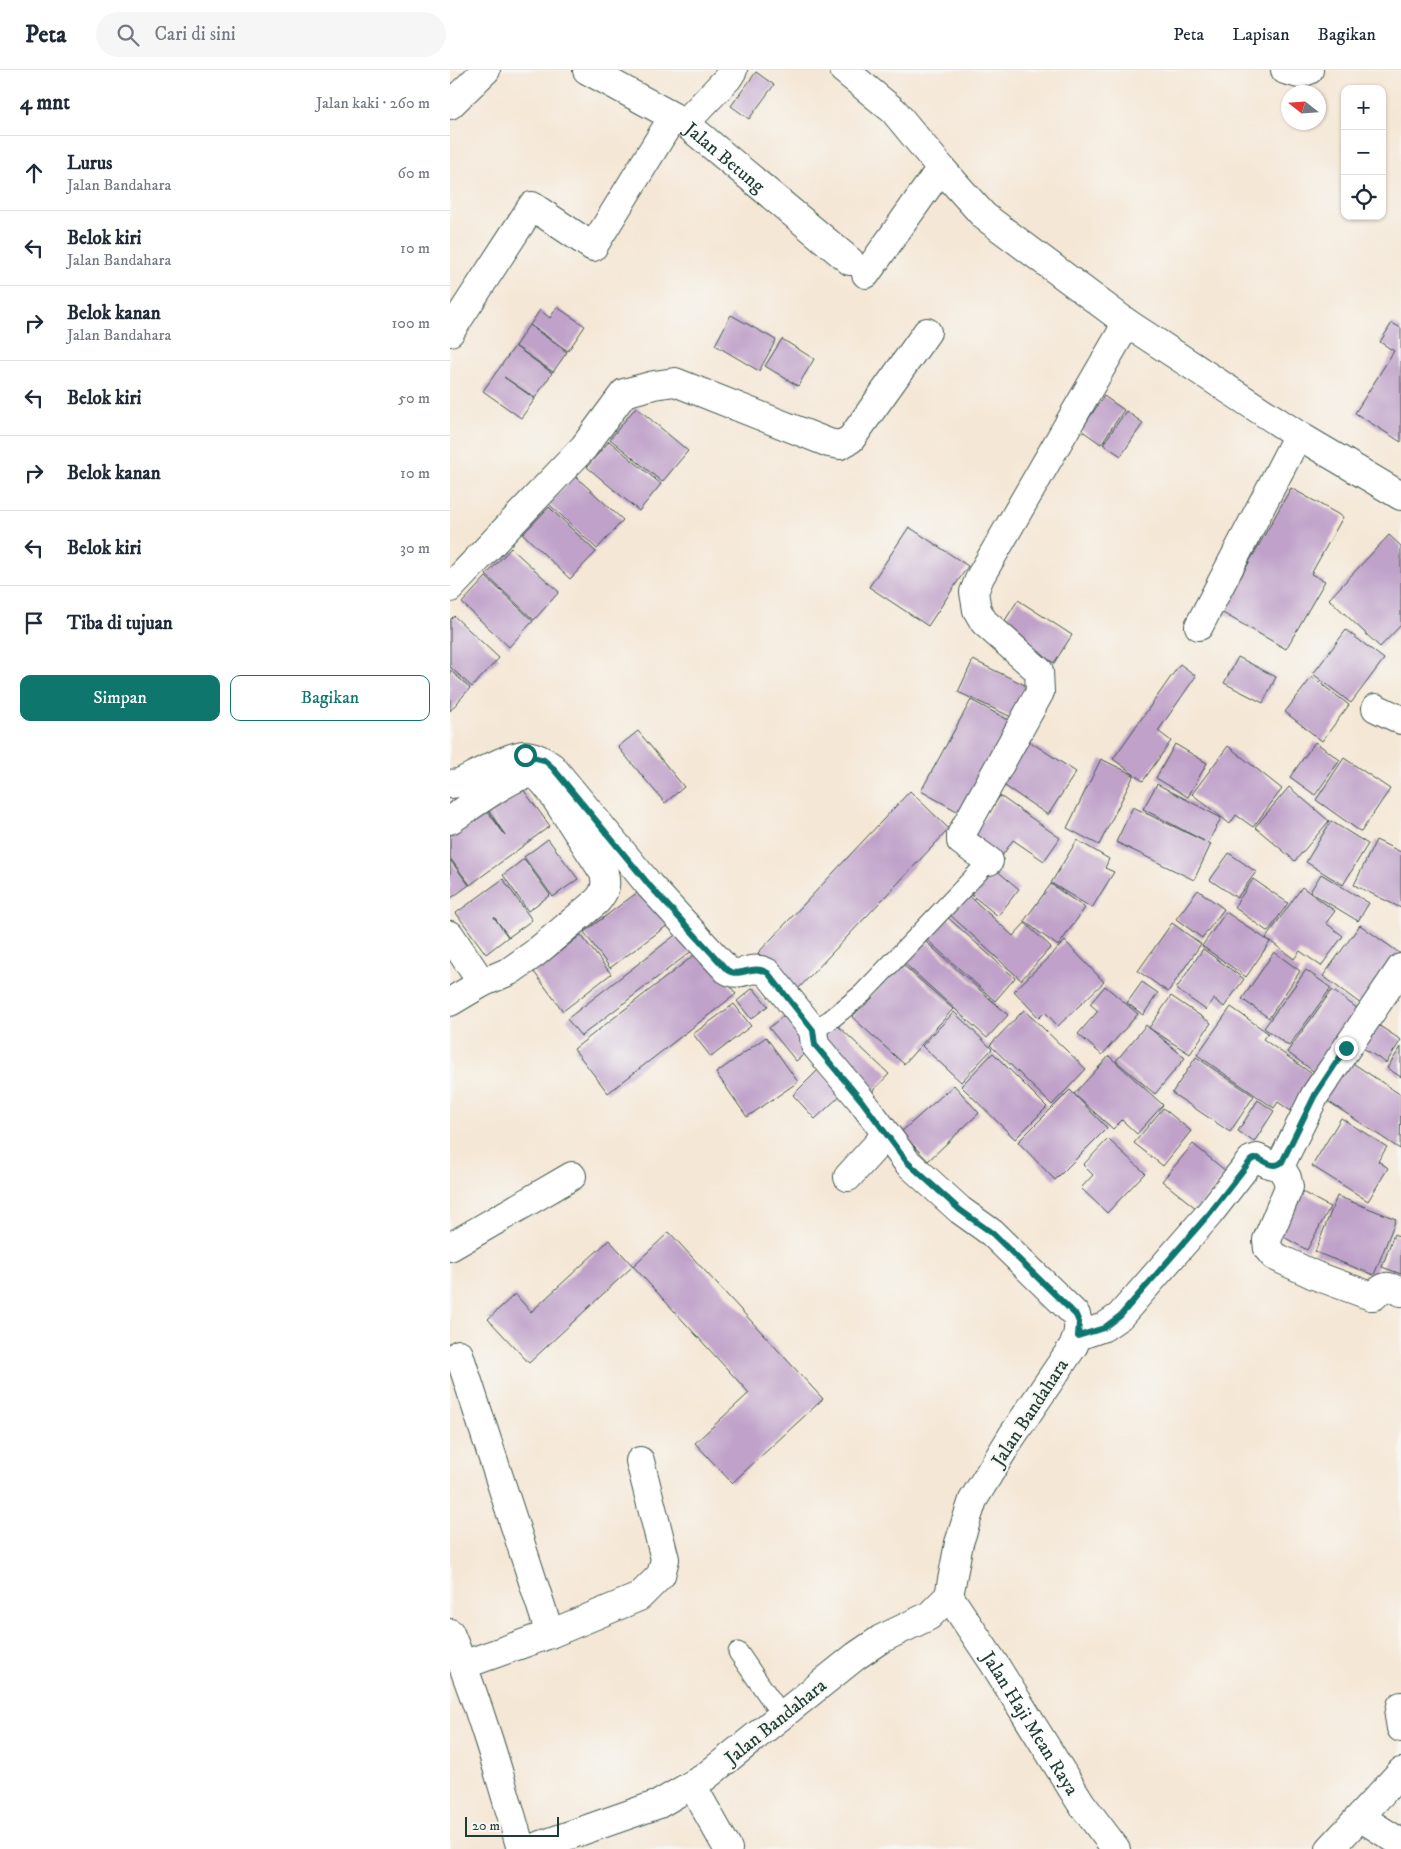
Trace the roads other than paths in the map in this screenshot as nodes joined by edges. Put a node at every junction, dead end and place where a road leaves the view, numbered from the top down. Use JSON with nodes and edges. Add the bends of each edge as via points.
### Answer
{"nodes":[{"id":1,"x":486,"y":70,"type":"edge"},
{"id":2,"x":502,"y":70,"type":"edge"},
{"id":3,"x":510,"y":70,"type":"edge"},
{"id":4,"x":587,"y":70,"type":"edge"},
{"id":5,"x":733,"y":70,"type":"edge"},
{"id":6,"x":844,"y":70,"type":"edge"},
{"id":7,"x":1284,"y":70,"type":"edge"},
{"id":8,"x":1309,"y":70,"type":"edge"},
{"id":9,"x":450,"y":105,"type":"edge"},
{"id":10,"x":679,"y":120,"type":"junction"},
{"id":11,"x":941,"y":168,"type":"junction"},
{"id":12,"x":1127,"y":323,"type":"junction"},
{"id":13,"x":450,"y":332,"type":"edge"},
{"id":14,"x":927,"y":332,"type":"dead end"},
{"id":15,"x":1298,"y":435,"type":"junction"},
{"id":16,"x":1401,"y":496,"type":"edge"},
{"id":17,"x":450,"y":588,"type":"edge"},
{"id":18,"x":1198,"y":626,"type":"dead end"},
{"id":19,"x":1376,"y":708,"type":"dead end"},
{"id":20,"x":1401,"y":720,"type":"edge"},
{"id":21,"x":450,"y":784,"type":"edge"},
{"id":22,"x":450,"y":820,"type":"edge"},
{"id":23,"x":989,"y":861,"type":"joint"},
{"id":24,"x":450,"y":935,"type":"edge"},
{"id":25,"x":1401,"y":968,"type":"edge"},
{"id":26,"x":482,"y":983,"type":"junction"},
{"id":27,"x":450,"y":1002,"type":"edge"},
{"id":28,"x":813,"y":1030,"type":"junction"},
{"id":29,"x":886,"y":1135,"type":"junction"},
{"id":30,"x":1279,"y":1164,"type":"junction"},
{"id":31,"x":572,"y":1176,"type":"dead end"},
{"id":32,"x":848,"y":1177,"type":"dead end"},
{"id":33,"x":450,"y":1246,"type":"edge"},
{"id":34,"x":1401,"y":1292,"type":"edge"},
{"id":35,"x":1078,"y":1336,"type":"junction"},
{"id":36,"x":459,"y":1354,"type":"dead end"},
{"id":37,"x":640,"y":1461,"type":"dead end"},
{"id":38,"x":949,"y":1596,"type":"junction"},
{"id":39,"x":450,"y":1633,"type":"edge"},
{"id":40,"x":550,"y":1634,"type":"junction"},
{"id":41,"x":738,"y":1652,"type":"dead end"},
{"id":42,"x":463,"y":1665,"type":"junction"},
{"id":43,"x":1401,"y":1706,"type":"edge"},
{"id":44,"x":782,"y":1716,"type":"junction"},
{"id":45,"x":1401,"y":1728,"type":"edge"},
{"id":46,"x":1401,"y":1772,"type":"edge"},
{"id":47,"x":692,"y":1785,"type":"junction"},
{"id":48,"x":1360,"y":1817,"type":"junction"},
{"id":49,"x":1401,"y":1843,"type":"edge"},
{"id":50,"x":520,"y":1849,"type":"edge"},
{"id":51,"x":530,"y":1849,"type":"edge"},
{"id":52,"x":728,"y":1849,"type":"edge"},
{"id":53,"x":1116,"y":1849,"type":"edge"},
{"id":54,"x":1330,"y":1849,"type":"edge"}],
"edges":[{"from":1,"to":9,"type":"street"},
{"from":2,"to":3,"type":"street"},
{"from":4,"to":10,"type":"street","name":"Jalan Betung"},
{"from":5,"to":10,"type":"street"},
{"from":6,"to":11,"type":"street","via":[[894,111]]},
{"from":7,"to":8,"type":"street","via":[[1299,74]]},
{"from":10,"to":11,"type":"street","name":"Jalan Betung","via":[[858,268]]},
{"from":10,"to":13,"type":"street","via":[[593,247],[532,206]]},
{"from":11,"to":12,"type":"street","via":[[984,216]]},
{"from":12,"to":15,"type":"street"},
{"from":12,"to":23,"type":"street","via":[[974,592],[977,610],[984,622],[1038,671],[1040,680],[1040,692],[961,836],[961,840]]},
{"from":14,"to":17,"type":"street","via":[[851,440],[840,445],[675,382],[624,393],[584,446]]},
{"from":15,"to":16,"type":"street"},
{"from":15,"to":18,"type":"street"},
{"from":19,"to":20,"type":"street"},
{"from":21,"to":28,"type":"street","via":[[459,784],[515,757],[525,755],[544,760],[650,886],[727,970],[737,973],[757,969],[768,973]]},
{"from":22,"to":26,"type":"street","via":[[511,780],[524,775],[536,776],[546,784],[606,879],[604,891],[597,902],[534,954]]},
{"from":23,"to":28,"type":"lane","via":[[862,994]]},
{"from":24,"to":26,"type":"street"},
{"from":25,"to":30,"type":"street","via":[[1315,1095]]},
{"from":26,"to":27,"type":"street"},
{"from":28,"to":29,"type":"street","via":[[815,1045]]},
{"from":29,"to":32,"type":"street"},
{"from":29,"to":35,"type":"street","via":[[907,1162],[960,1210],[992,1233],[1076,1315]]},
{"from":30,"to":34,"type":"street","via":[[1289,1187],[1267,1240],[1268,1249],[1274,1256],[1371,1296],[1385,1286]]},
{"from":30,"to":35,"type":"street","via":[[1273,1165],[1257,1158],[1251,1160],[1209,1214],[1120,1316],[1104,1328]]},
{"from":31,"to":33,"type":"street"},
{"from":35,"to":38,"type":"street","name":"Jalan Bandahara","via":[[973,1500],[959,1542]]},
{"from":36,"to":40,"type":"street"},
{"from":37,"to":40,"type":"street","via":[[665,1559],[661,1575],[640,1597]]},
{"from":38,"to":44,"type":"street","name":"Jalan Bandahara","via":[[929,1616],[881,1639],[856,1656]]},
{"from":38,"to":53,"type":"street","name":"Jalan Haji Mean Raya","via":[[1081,1803]]},
{"from":39,"to":42,"type":"street"},
{"from":40,"to":42,"type":"street"},
{"from":41,"to":44,"type":"lane"},
{"from":42,"to":50,"type":"street"},
{"from":43,"to":45,"type":"street","via":[[1398,1716]]},
{"from":44,"to":47,"type":"street","name":"Jalan Bandahara"},
{"from":46,"to":48,"type":"street"},
{"from":47,"to":51,"type":"street","name":"Jalan Bandahara","via":[[659,1804]]},
{"from":47,"to":52,"type":"street"},
{"from":48,"to":49,"type":"street"},
{"from":48,"to":54,"type":"street"}]}
